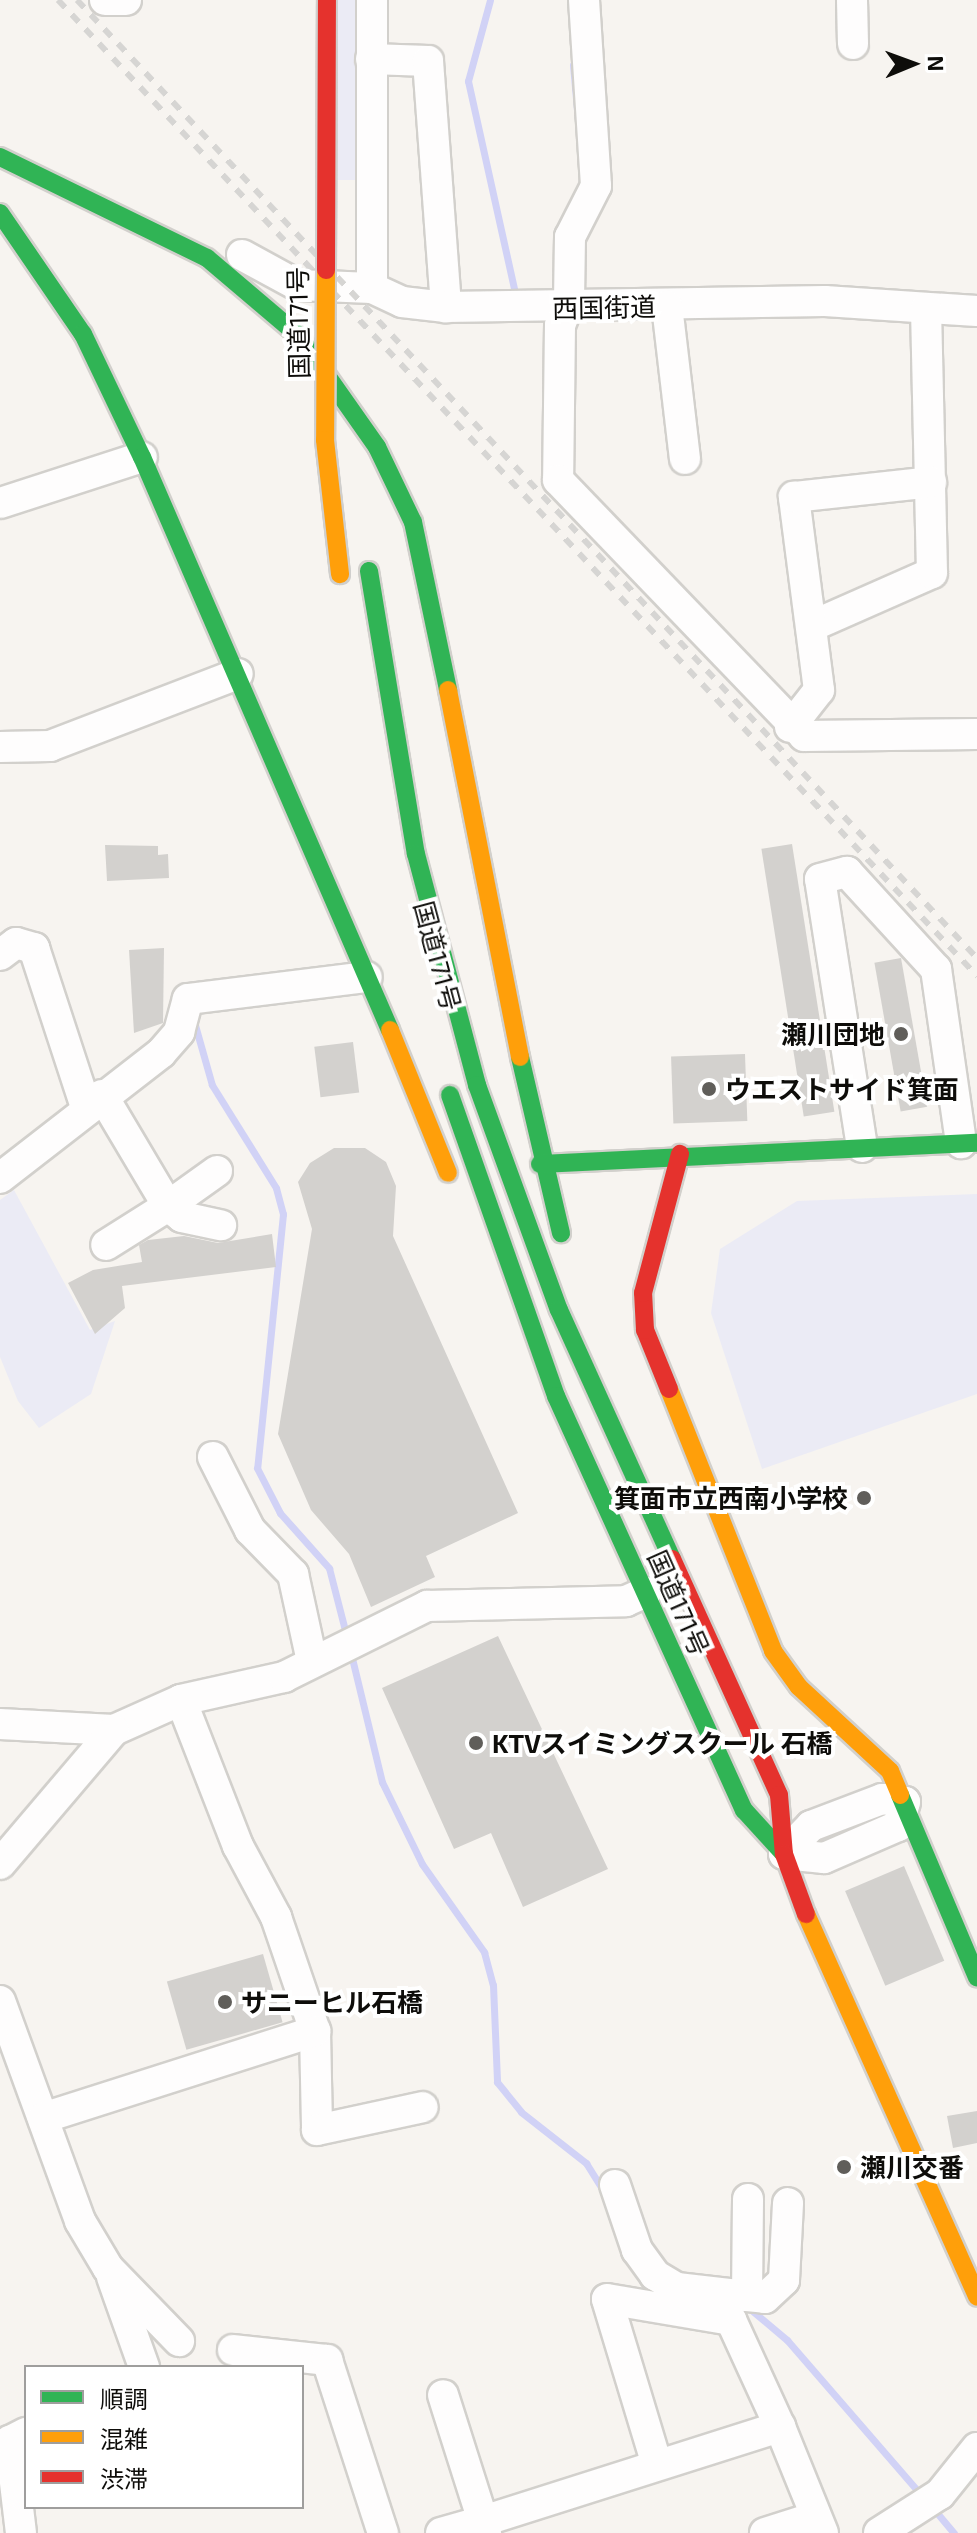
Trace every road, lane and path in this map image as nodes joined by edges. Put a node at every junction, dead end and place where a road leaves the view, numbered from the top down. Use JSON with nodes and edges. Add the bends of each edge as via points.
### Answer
{"nodes":[{"id":1,"x":105,"y":0,"type":"edge"},
{"id":2,"x":126,"y":0,"type":"edge"},
{"id":3,"x":314,"y":0,"type":"edge"},
{"id":4,"x":327,"y":0,"type":"edge"},
{"id":5,"x":356,"y":0,"type":"edge"},
{"id":6,"x":372,"y":0,"type":"edge"},
{"id":7,"x":584,"y":0,"type":"edge"},
{"id":8,"x":852,"y":0,"type":"edge"},
{"id":9,"x":853,"y":44,"type":"dead end"},
{"id":10,"x":371,"y":59,"type":"junction"},
{"id":11,"x":0,"y":157,"type":"edge"},
{"id":12,"x":48,"y":175,"type":"junction"},
{"id":13,"x":370,"y":186,"type":"junction"},
{"id":14,"x":10,"y":209,"type":"edge"},
{"id":15,"x":166,"y":233,"type":"junction"},
{"id":16,"x":242,"y":255,"type":"junction"},
{"id":17,"x":246,"y":289,"type":"junction"},
{"id":18,"x":362,"y":296,"type":"junction"},
{"id":19,"x":569,"y":299,"type":"junction"},
{"id":20,"x":667,"y":306,"type":"junction"},
{"id":21,"x":446,"y":307,"type":"junction"},
{"id":22,"x":926,"y":308,"type":"junction"},
{"id":23,"x":977,"y":311,"type":"edge"},
{"id":24,"x":354,"y":381,"type":"dead end"},
{"id":25,"x":142,"y":457,"type":"junction"},
{"id":26,"x":357,"y":457,"type":"dead end"},
{"id":27,"x":685,"y":459,"type":"dead end"},
{"id":28,"x":931,"y":482,"type":"junction"},
{"id":29,"x":0,"y":503,"type":"edge"},
{"id":30,"x":366,"y":543,"type":"dead end"},
{"id":31,"x":344,"y":603,"type":"dead end"},
{"id":32,"x":812,"y":626,"type":"junction"},
{"id":33,"x":238,"y":674,"type":"junction"},
{"id":34,"x":790,"y":727,"type":"junction"},
{"id":35,"x":977,"y":734,"type":"edge"},
{"id":36,"x":0,"y":747,"type":"edge"},
{"id":37,"x":0,"y":955,"type":"edge"},
{"id":38,"x":367,"y":977,"type":"junction"},
{"id":39,"x":443,"y":1074,"type":"dead end"},
{"id":40,"x":94,"y":1101,"type":"junction"},
{"id":41,"x":969,"y":1143,"type":"edge"},
{"id":42,"x":862,"y":1147,"type":"junction"},
{"id":43,"x":680,"y":1154,"type":"junction"},
{"id":44,"x":540,"y":1164,"type":"junction"},
{"id":45,"x":217,"y":1171,"type":"dead end"},
{"id":46,"x":0,"y":1178,"type":"edge"},
{"id":47,"x":455,"y":1190,"type":"dead end"},
{"id":48,"x":168,"y":1206,"type":"junction"},
{"id":49,"x":221,"y":1225,"type":"dead end"},
{"id":50,"x":106,"y":1245,"type":"dead end"},
{"id":51,"x":479,"y":1245,"type":"dead end"},
{"id":52,"x":567,"y":1254,"type":"dead end"},
{"id":53,"x":585,"y":1314,"type":"dead end"},
{"id":54,"x":545,"y":1368,"type":"junction"},
{"id":55,"x":613,"y":1419,"type":"junction"},
{"id":56,"x":213,"y":1457,"type":"dead end"},
{"id":57,"x":646,"y":1592,"type":"junction"},
{"id":58,"x":334,"y":1650,"type":"junction"},
{"id":59,"x":181,"y":1700,"type":"junction"},
{"id":60,"x":0,"y":1724,"type":"edge"},
{"id":61,"x":114,"y":1730,"type":"junction"},
{"id":62,"x":905,"y":1802,"type":"junction"},
{"id":63,"x":784,"y":1854,"type":"junction"},
{"id":64,"x":0,"y":1864,"type":"edge"},
{"id":65,"x":977,"y":1977,"type":"edge"},
{"id":66,"x":0,"y":2001,"type":"edge"},
{"id":67,"x":315,"y":2031,"type":"junction"},
{"id":68,"x":423,"y":2107,"type":"dead end"},
{"id":69,"x":43,"y":2118,"type":"junction"},
{"id":70,"x":615,"y":2185,"type":"dead end"},
{"id":71,"x":748,"y":2199,"type":"dead end"},
{"id":72,"x":788,"y":2203,"type":"dead end"},
{"id":73,"x":108,"y":2268,"type":"junction"},
{"id":74,"x":977,"y":2297,"type":"edge"},
{"id":75,"x":735,"y":2305,"type":"junction"},
{"id":76,"x":179,"y":2341,"type":"dead end"},
{"id":77,"x":233,"y":2350,"type":"dead end"},
{"id":78,"x":144,"y":2365,"type":"edge"},
{"id":79,"x":443,"y":2395,"type":"dead end"},
{"id":80,"x":780,"y":2427,"type":"junction"},
{"id":81,"x":12,"y":2434,"type":"edge"},
{"id":82,"x":977,"y":2448,"type":"edge"},
{"id":83,"x":657,"y":2465,"type":"junction"},
{"id":84,"x":819,"y":2525,"type":"edge"},
{"id":85,"x":484,"y":2527,"type":"edge"},
{"id":86,"x":21,"y":2533,"type":"edge"},
{"id":87,"x":383,"y":2533,"type":"edge"},
{"id":88,"x":441,"y":2533,"type":"edge"},
{"id":89,"x":765,"y":2533,"type":"edge"},
{"id":90,"x":879,"y":2533,"type":"edge"}],
"edges":[{"from":1,"to":2,"type":"street"},
{"from":3,"to":13,"type":"street","via":[[312,188]]},
{"from":4,"to":31,"type":"main road","name":"国道171号","bridge":true,"via":[[325,440]]},
{"from":5,"to":18,"type":"main road","name":"国道171号"},
{"from":6,"to":10,"type":"street"},
{"from":7,"to":19,"type":"street","via":[[596,186],[570,237]]},
{"from":8,"to":9,"type":"street"},
{"from":10,"to":13,"type":"street"},
{"from":10,"to":21,"type":"street","via":[[428,61]]},
{"from":11,"to":12,"type":"main road"},
{"from":12,"to":14,"type":"main road"},
{"from":12,"to":15,"type":"main road"},
{"from":13,"to":18,"type":"street"},
{"from":14,"to":25,"type":"main road","via":[[83,334]]},
{"from":15,"to":16,"type":"street","name":"西国街道"},
{"from":15,"to":17,"type":"main road"},
{"from":16,"to":17,"type":"street","via":[[230,266]]},
{"from":16,"to":18,"type":"street","name":"西国街道","via":[[297,285]]},
{"from":17,"to":44,"type":"main road","via":[[299,336],[377,447],[413,522],[462,739],[492,939]]},
{"from":18,"to":21,"type":"street","name":"西国街道"},
{"from":19,"to":20,"type":"street","name":"西国街道"},
{"from":19,"to":21,"type":"street","name":"西国街道"},
{"from":19,"to":34,"type":"street","via":[[560,325],[558,480]]},
{"from":20,"to":22,"type":"street","name":"西国街道","via":[[825,301]]},
{"from":20,"to":27,"type":"street"},
{"from":22,"to":23,"type":"street","name":"西国街道"},
{"from":22,"to":28,"type":"street"},
{"from":24,"to":26,"type":"main road"},
{"from":25,"to":29,"type":"street"},
{"from":25,"to":33,"type":"main road"},
{"from":28,"to":32,"type":"street","via":[[932,573]]},
{"from":28,"to":32,"type":"street","via":[[794,497],[803,608]]},
{"from":30,"to":55,"type":"main road","name":"国道171号","via":[[386,695],[442,964],[559,1310]]},
{"from":32,"to":34,"type":"street","via":[[819,690]]},
{"from":33,"to":36,"type":"street","via":[[50,746]]},
{"from":33,"to":38,"type":"main road"},
{"from":34,"to":35,"type":"street","via":[[804,736]]},
{"from":37,"to":40,"type":"street","via":[[16,943],[34,948]]},
{"from":38,"to":40,"type":"street","via":[[188,999],[179,1032],[161,1053]]},
{"from":38,"to":47,"type":"main road"},
{"from":39,"to":54,"type":"main road","name":"国道171号"},
{"from":40,"to":46,"type":"street"},
{"from":40,"to":48,"type":"street"},
{"from":41,"to":42,"type":"main road"},
{"from":41,"to":42,"type":"street","via":[[936,969],[847,872],[820,879]]},
{"from":42,"to":43,"type":"main road"},
{"from":43,"to":44,"type":"main road"},
{"from":43,"to":62,"type":"main road","via":[[643,1293],[645,1330],[773,1651],[799,1687],[890,1771]]},
{"from":44,"to":52,"type":"main road"},
{"from":45,"to":48,"type":"street"},
{"from":48,"to":49,"type":"street","via":[[182,1217]]},
{"from":48,"to":50,"type":"street"},
{"from":51,"to":54,"type":"main road"},
{"from":53,"to":55,"type":"main road"},
{"from":54,"to":57,"type":"main road","name":"国道171号"},
{"from":55,"to":63,"type":"main road","name":"国道171号","via":[[779,1795]]},
{"from":56,"to":58,"type":"street","via":[[250,1530],[293,1574]]},
{"from":57,"to":58,"type":"street","via":[[626,1601],[427,1606]]},
{"from":57,"to":63,"type":"main road","name":"国道171号","via":[[744,1810]]},
{"from":58,"to":59,"type":"street","via":[[284,1677]]},
{"from":59,"to":61,"type":"street"},
{"from":59,"to":67,"type":"street","via":[[238,1846],[276,1917]]},
{"from":60,"to":61,"type":"street"},
{"from":61,"to":64,"type":"street"},
{"from":62,"to":63,"type":"street","via":[[898,1826],[824,1858]]},
{"from":62,"to":65,"type":"main road"},
{"from":63,"to":74,"type":"main road","name":"国道171号"},
{"from":66,"to":69,"type":"street"},
{"from":67,"to":68,"type":"street","via":[[317,2130]]},
{"from":67,"to":69,"type":"street"},
{"from":69,"to":73,"type":"street","via":[[80,2221]]},
{"from":70,"to":75,"type":"street","via":[[637,2250],[655,2275],[677,2288]]},
{"from":71,"to":75,"type":"street"},
{"from":72,"to":75,"type":"street","via":[[784,2280],[765,2298]]},
{"from":73,"to":76,"type":"street"},
{"from":73,"to":78,"type":"street","via":[[140,2340]]},
{"from":75,"to":80,"type":"street"},
{"from":75,"to":83,"type":"street","via":[[607,2299]]},
{"from":77,"to":87,"type":"street","via":[[327,2360]]},
{"from":79,"to":85,"type":"street"},
{"from":80,"to":83,"type":"street"},
{"from":80,"to":84,"type":"street"},
{"from":81,"to":86,"type":"street"},
{"from":82,"to":90,"type":"street","via":[[927,2502]]},
{"from":83,"to":85,"type":"street"},
{"from":84,"to":89,"type":"street"},
{"from":85,"to":88,"type":"street"}]}
